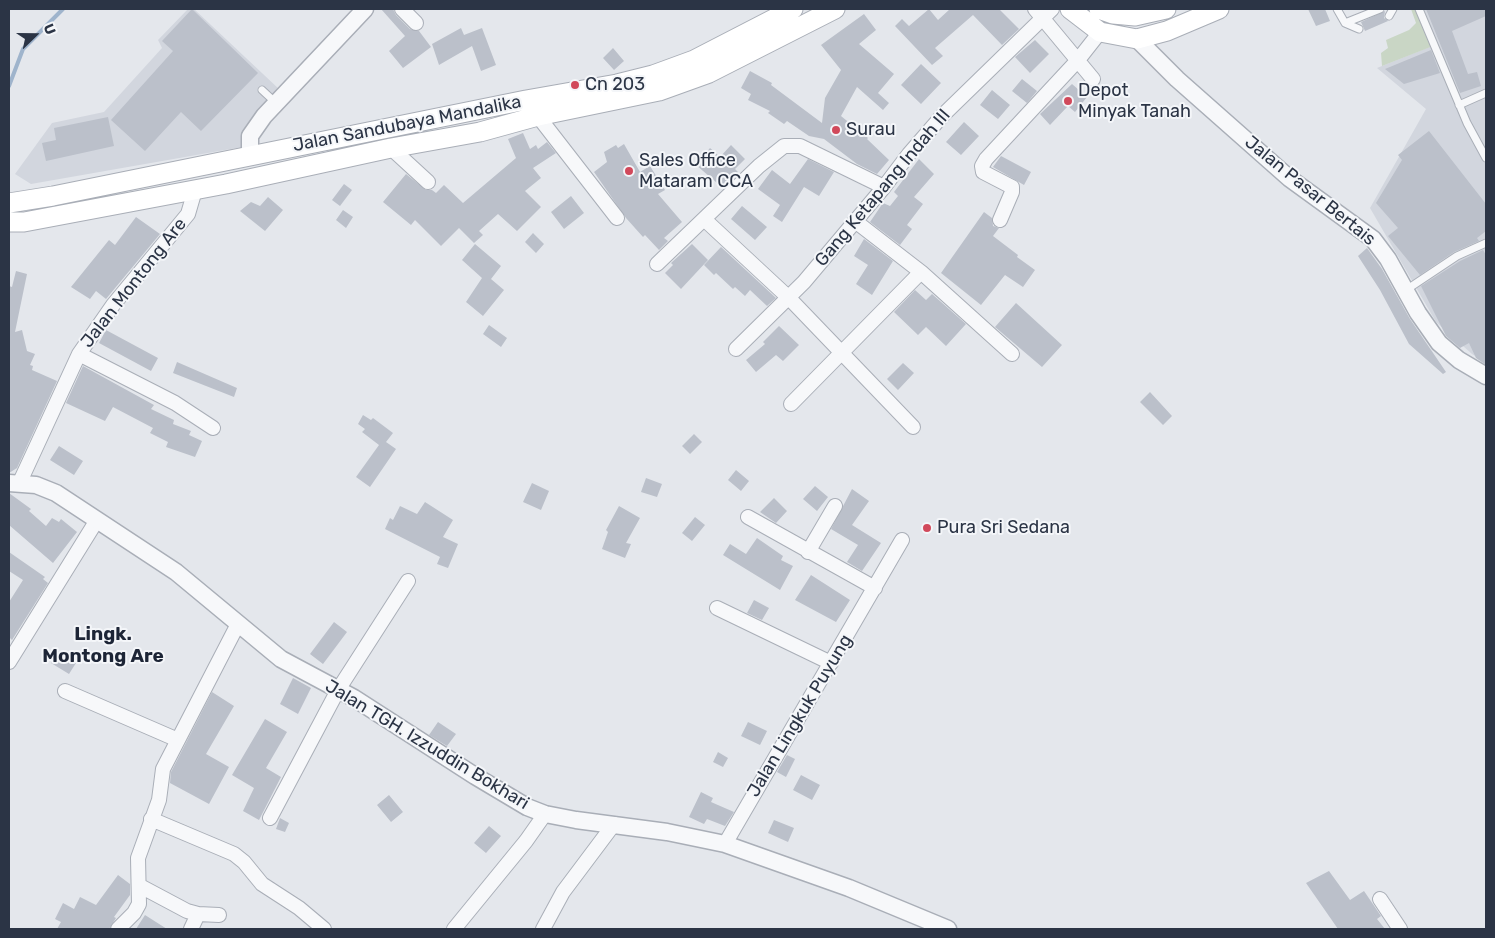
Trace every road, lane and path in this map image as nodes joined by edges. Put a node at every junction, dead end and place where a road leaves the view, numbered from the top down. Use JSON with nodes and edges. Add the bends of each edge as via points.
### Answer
{"nodes":[{"id":1,"x":365,"y":9,"type":"edge"},
{"id":2,"x":402,"y":9,"type":"edge"},
{"id":3,"x":793,"y":9,"type":"edge"},
{"id":4,"x":835,"y":9,"type":"edge"},
{"id":5,"x":1070,"y":9,"type":"edge"},
{"id":6,"x":1099,"y":9,"type":"edge"},
{"id":7,"x":1166,"y":9,"type":"edge"},
{"id":8,"x":1220,"y":9,"type":"edge"},
{"id":9,"x":1337,"y":9,"type":"edge"},
{"id":10,"x":1380,"y":9,"type":"edge"},
{"id":11,"x":1393,"y":9,"type":"edge"},
{"id":12,"x":1419,"y":9,"type":"edge"},
{"id":13,"x":1043,"y":12,"type":"edge"},
{"id":14,"x":1389,"y":16,"type":"dead end"},
{"id":15,"x":1344,"y":23,"type":"junction"},
{"id":16,"x":416,"y":24,"type":"dead end"},
{"id":17,"x":1359,"y":29,"type":"dead end"},
{"id":18,"x":1100,"y":32,"type":"junction"},
{"id":19,"x":1136,"y":39,"type":"junction"},
{"id":20,"x":1078,"y":60,"type":"junction"},
{"id":21,"x":1093,"y":80,"type":"dead end"},
{"id":22,"x":262,"y":90,"type":"dead end"},
{"id":23,"x":1486,"y":93,"type":"edge"},
{"id":24,"x":526,"y":100,"type":"junction"},
{"id":25,"x":276,"y":103,"type":"junction"},
{"id":26,"x":1459,"y":105,"type":"junction"},
{"id":27,"x":538,"y":116,"type":"junction"},
{"id":28,"x":391,"y":148,"type":"junction"},
{"id":29,"x":250,"y":156,"type":"junction"},
{"id":30,"x":1486,"y":158,"type":"edge"},
{"id":31,"x":226,"y":161,"type":"junction"},
{"id":32,"x":428,"y":182,"type":"dead end"},
{"id":33,"x":229,"y":184,"type":"junction"},
{"id":34,"x":884,"y":187,"type":"junction"},
{"id":35,"x":195,"y":190,"type":"junction"},
{"id":36,"x":9,"y":203,"type":"edge"},
{"id":37,"x":617,"y":218,"type":"dead end"},
{"id":38,"x":704,"y":219,"type":"junction"},
{"id":39,"x":1000,"y":220,"type":"dead end"},
{"id":40,"x":855,"y":221,"type":"junction"},
{"id":41,"x":9,"y":222,"type":"edge"},
{"id":42,"x":1486,"y":242,"type":"edge"},
{"id":43,"x":657,"y":264,"type":"dead end"},
{"id":44,"x":921,"y":272,"type":"junction"},
{"id":45,"x":1406,"y":290,"type":"junction"},
{"id":46,"x":789,"y":298,"type":"junction"},
{"id":47,"x":736,"y":349,"type":"dead end"},
{"id":48,"x":843,"y":352,"type":"junction"},
{"id":49,"x":79,"y":354,"type":"junction"},
{"id":50,"x":1012,"y":354,"type":"dead end"},
{"id":51,"x":1486,"y":376,"type":"edge"},
{"id":52,"x":791,"y":404,"type":"dead end"},
{"id":53,"x":914,"y":426,"type":"dead end"},
{"id":54,"x":213,"y":428,"type":"dead end"},
{"id":55,"x":14,"y":483,"type":"edge"},
{"id":56,"x":836,"y":506,"type":"dead end"},
{"id":57,"x":748,"y":517,"type":"dead end"},
{"id":58,"x":97,"y":520,"type":"junction"},
{"id":59,"x":902,"y":540,"type":"dead end"},
{"id":60,"x":808,"y":552,"type":"junction"},
{"id":61,"x":408,"y":581,"type":"dead end"},
{"id":62,"x":875,"y":588,"type":"junction"},
{"id":63,"x":717,"y":608,"type":"dead end"},
{"id":64,"x":238,"y":624,"type":"junction"},
{"id":65,"x":9,"y":662,"type":"edge"},
{"id":66,"x":831,"y":663,"type":"junction"},
{"id":67,"x":338,"y":690,"type":"junction"},
{"id":68,"x":64,"y":691,"type":"dead end"},
{"id":69,"x":178,"y":740,"type":"junction"},
{"id":70,"x":545,"y":814,"type":"junction"},
{"id":71,"x":270,"y":818,"type":"dead end"},
{"id":72,"x":152,"y":819,"type":"junction"},
{"id":73,"x":614,"y":824,"type":"junction"},
{"id":74,"x":724,"y":844,"type":"junction"},
{"id":75,"x":140,"y":886,"type":"junction"},
{"id":76,"x":1380,"y":899,"type":"dead end"},
{"id":77,"x":198,"y":914,"type":"junction"},
{"id":78,"x":219,"y":915,"type":"dead end"},
{"id":79,"x":118,"y":929,"type":"edge"},
{"id":80,"x":191,"y":929,"type":"edge"},
{"id":81,"x":324,"y":929,"type":"edge"},
{"id":82,"x":454,"y":929,"type":"edge"},
{"id":83,"x":543,"y":929,"type":"edge"},
{"id":84,"x":948,"y":929,"type":"edge"},
{"id":85,"x":1400,"y":929,"type":"edge"}],
"edges":[{"from":1,"to":25,"type":"street"},
{"from":2,"to":16,"type":"street"},
{"from":3,"to":24,"type":"main road","name":"Jalan Sandubaya Mandalika","via":[[722,48],[661,72],[617,84]]},
{"from":4,"to":27,"type":"main road","via":[[709,72],[659,91]]},
{"from":5,"to":18,"type":"main road"},
{"from":6,"to":7,"type":"main road","via":[[1135,16]]},
{"from":8,"to":19,"type":"main road","via":[[1166,31]]},
{"from":9,"to":15,"type":"lane"},
{"from":10,"to":15,"type":"lane"},
{"from":11,"to":14,"type":"lane"},
{"from":12,"to":26,"type":"lane"},
{"from":13,"to":20,"type":"street"},
{"from":13,"to":34,"type":"street","name":"Gang Ketapang Indah III","via":[[1032,28],[942,116]]},
{"from":15,"to":17,"type":"lane"},
{"from":18,"to":19,"type":"main road"},
{"from":18,"to":20,"type":"street"},
{"from":19,"to":45,"type":"street","name":"Jalan Pasar Bertais","via":[[1289,178],[1366,233],[1385,253]]},
{"from":20,"to":21,"type":"street"},
{"from":20,"to":39,"type":"street","via":[[982,166],[983,172],[1012,187]]},
{"from":22,"to":25,"type":"lane"},
{"from":23,"to":26,"type":"lane"},
{"from":24,"to":27,"type":"street"},
{"from":24,"to":29,"type":"main road","name":"Jalan Sandubaya Mandalika"},
{"from":25,"to":29,"type":"street","via":[[250,136]]},
{"from":26,"to":30,"type":"lane"},
{"from":27,"to":28,"type":"main road","via":[[480,132]]},
{"from":27,"to":37,"type":"street"},
{"from":28,"to":32,"type":"street"},
{"from":28,"to":33,"type":"main road"},
{"from":29,"to":31,"type":"main road","name":"Jalan Sandubaya Mandalika"},
{"from":31,"to":33,"type":"main road"},
{"from":31,"to":36,"type":"main road","name":"Jalan Sandubaya Mandalika"},
{"from":33,"to":35,"type":"main road"},
{"from":34,"to":38,"type":"street","via":[[803,147],[788,144],[777,149]]},
{"from":34,"to":40,"type":"street","name":"Gang Ketapang Indah III"},
{"from":35,"to":41,"type":"main road","via":[[24,222]]},
{"from":35,"to":49,"type":"street","name":"Jalan Montong Are","via":[[188,214],[102,320]]},
{"from":38,"to":43,"type":"street"},
{"from":38,"to":46,"type":"street"},
{"from":40,"to":44,"type":"street"},
{"from":40,"to":46,"type":"street","name":"Gang Ketapang Indah III"},
{"from":42,"to":45,"type":"lane","via":[[1457,256]]},
{"from":44,"to":48,"type":"street"},
{"from":44,"to":50,"type":"street"},
{"from":45,"to":51,"type":"street","name":"Jalan Pasar Bertais","via":[[1439,343]]},
{"from":46,"to":47,"type":"street","name":"Gang Ketapang Indah III"},
{"from":46,"to":48,"type":"street"},
{"from":48,"to":52,"type":"street"},
{"from":48,"to":53,"type":"street"},
{"from":49,"to":54,"type":"street","via":[[175,403]]},
{"from":49,"to":55,"type":"street","name":"Jalan Montong Are"},
{"from":55,"to":58,"type":"street","name":"Jalan TGH. Izzuddin Bokhari","via":[[36,485],[56,493]]},
{"from":56,"to":60,"type":"street"},
{"from":57,"to":60,"type":"street"},
{"from":58,"to":64,"type":"street","name":"Jalan TGH. Izzuddin Bokhari","via":[[176,572]]},
{"from":58,"to":65,"type":"street"},
{"from":59,"to":62,"type":"street","name":"Jalan Lingkuk Puyung"},
{"from":60,"to":62,"type":"street"},
{"from":61,"to":67,"type":"street"},
{"from":62,"to":66,"type":"street","name":"Jalan Lingkuk Puyung"},
{"from":63,"to":66,"type":"street"},
{"from":64,"to":67,"type":"street","name":"Jalan TGH. Izzuddin Bokhari","via":[[280,659]]},
{"from":64,"to":69,"type":"street"},
{"from":66,"to":74,"type":"street","name":"Jalan Lingkuk Puyung"},
{"from":67,"to":70,"type":"street","name":"Jalan TGH. Izzuddin Bokhari","via":[[498,790]]},
{"from":67,"to":71,"type":"street"},
{"from":68,"to":69,"type":"street"},
{"from":69,"to":72,"type":"street","via":[[163,768],[159,800]]},
{"from":70,"to":73,"type":"street","name":"Jalan TGH. Izzuddin Bokhari"},
{"from":70,"to":82,"type":"street"},
{"from":72,"to":75,"type":"street","via":[[138,858]]},
{"from":72,"to":81,"type":"street","via":[[234,854],[262,884]]},
{"from":73,"to":74,"type":"street","name":"Jalan TGH. Izzuddin Bokhari"},
{"from":73,"to":83,"type":"street","via":[[563,892]]},
{"from":74,"to":84,"type":"street","name":"Jalan TGH. Izzuddin Bokhari","via":[[850,888]]},
{"from":75,"to":77,"type":"street"},
{"from":75,"to":79,"type":"street","via":[[137,909]]},
{"from":76,"to":85,"type":"street"},
{"from":77,"to":78,"type":"street"},
{"from":77,"to":80,"type":"street"}]}
